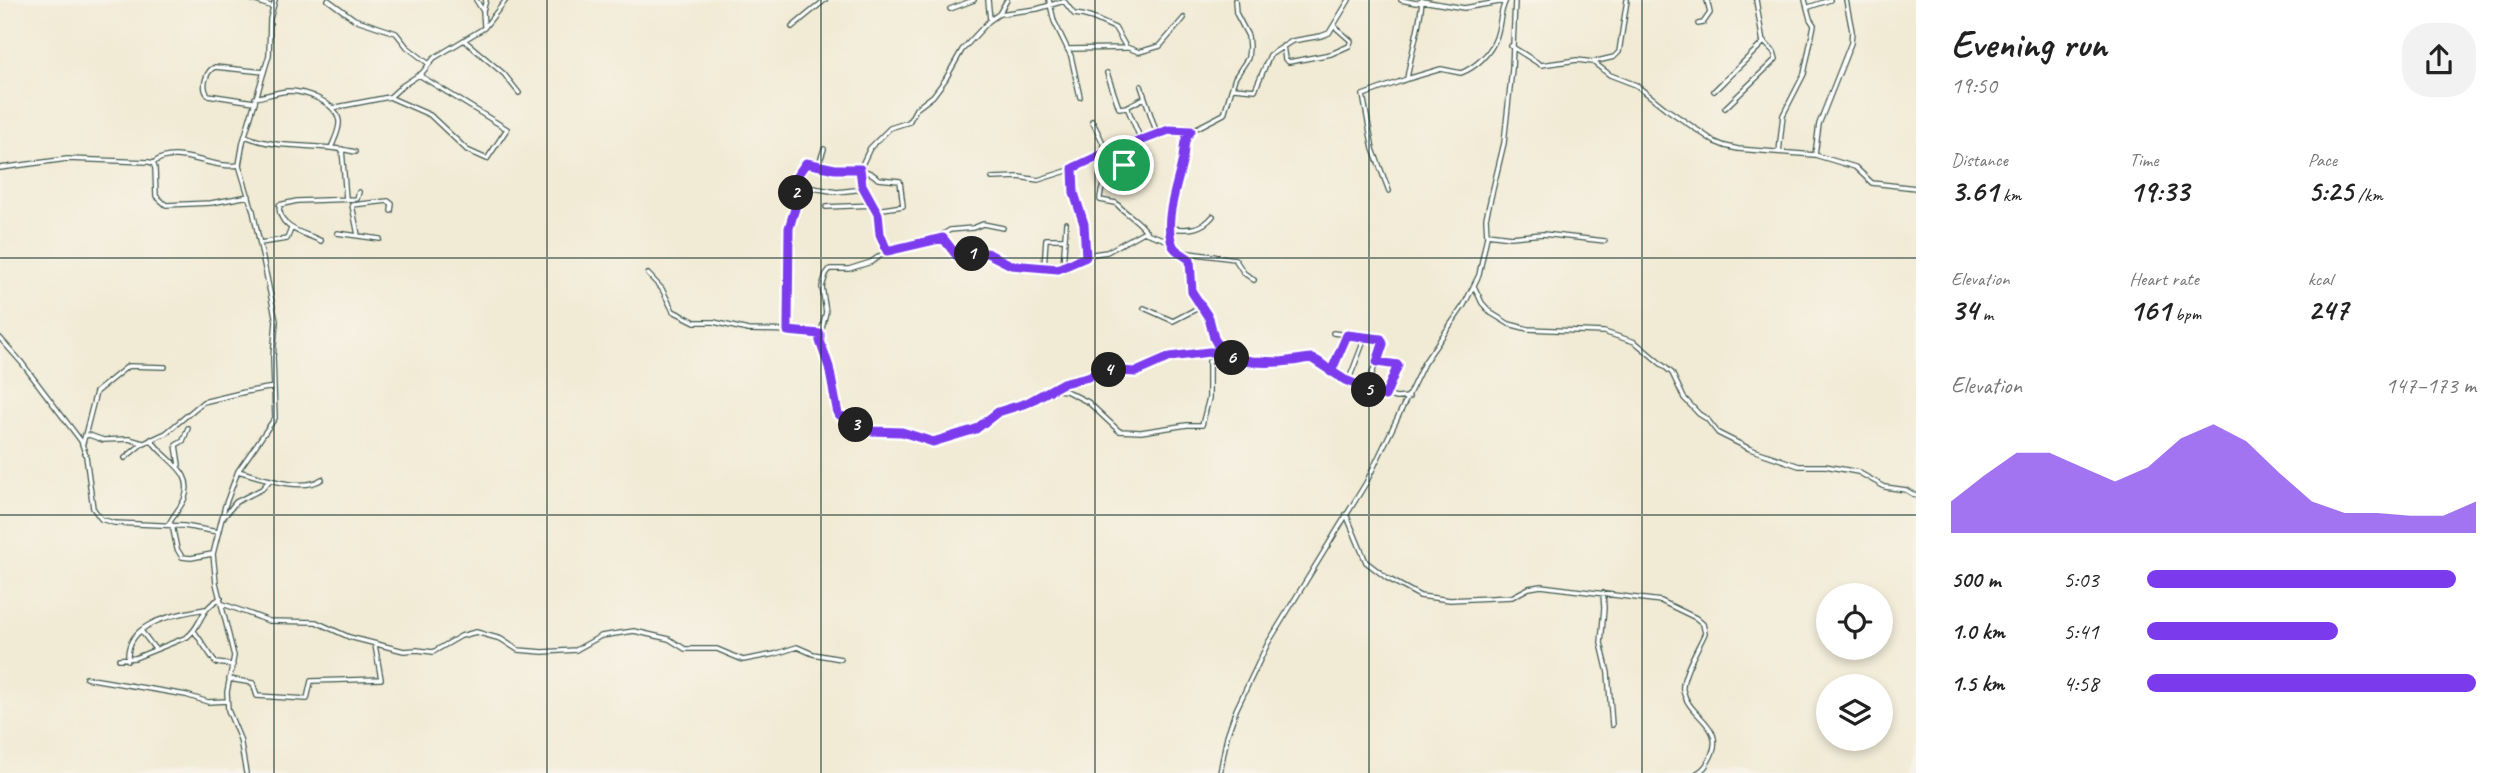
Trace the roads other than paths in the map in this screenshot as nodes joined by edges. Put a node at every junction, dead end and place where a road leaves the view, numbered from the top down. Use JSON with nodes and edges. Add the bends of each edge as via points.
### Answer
{"nodes":[{"id":1,"x":253,"y":0,"type":"edge"},
{"id":2,"x":275,"y":0,"type":"edge"},
{"id":3,"x":328,"y":0,"type":"edge"},
{"id":4,"x":477,"y":0,"type":"edge"},
{"id":5,"x":486,"y":0,"type":"edge"},
{"id":6,"x":506,"y":0,"type":"edge"},
{"id":7,"x":825,"y":0,"type":"edge"},
{"id":8,"x":974,"y":0,"type":"edge"},
{"id":9,"x":1007,"y":0,"type":"edge"},
{"id":10,"x":1235,"y":0,"type":"edge"},
{"id":11,"x":1349,"y":0,"type":"edge"},
{"id":12,"x":1401,"y":0,"type":"edge"},
{"id":13,"x":1422,"y":0,"type":"edge"},
{"id":14,"x":1515,"y":0,"type":"edge"},
{"id":15,"x":1628,"y":0,"type":"edge"},
{"id":16,"x":1707,"y":0,"type":"edge"},
{"id":17,"x":1756,"y":0,"type":"edge"},
{"id":18,"x":1805,"y":0,"type":"edge"},
{"id":19,"x":1830,"y":0,"type":"edge"},
{"id":20,"x":1846,"y":0,"type":"edge"},
{"id":21,"x":988,"y":1,"type":"edge"},
{"id":22,"x":1506,"y":1,"type":"edge"},
{"id":23,"x":1050,"y":3,"type":"edge"},
{"id":24,"x":273,"y":7,"type":"junction"},
{"id":25,"x":1808,"y":7,"type":"junction"},
{"id":26,"x":950,"y":9,"type":"dead end"},
{"id":27,"x":483,"y":11,"type":"junction"},
{"id":28,"x":999,"y":14,"type":"junction"},
{"id":29,"x":1184,"y":18,"type":"dead end"},
{"id":30,"x":990,"y":20,"type":"junction"},
{"id":31,"x":1698,"y":24,"type":"dead end"},
{"id":32,"x":1335,"y":26,"type":"junction"},
{"id":33,"x":792,"y":27,"type":"dead end"},
{"id":34,"x":484,"y":28,"type":"junction"},
{"id":35,"x":465,"y":40,"type":"junction"},
{"id":36,"x":1763,"y":41,"type":"junction"},
{"id":37,"x":1283,"y":46,"type":"junction"},
{"id":38,"x":1511,"y":46,"type":"junction"},
{"id":39,"x":1127,"y":48,"type":"junction"},
{"id":40,"x":1067,"y":49,"type":"junction"},
{"id":41,"x":1593,"y":61,"type":"junction"},
{"id":42,"x":429,"y":64,"type":"junction"},
{"id":43,"x":264,"y":72,"type":"junction"},
{"id":44,"x":1108,"y":72,"type":"dead end"},
{"id":45,"x":419,"y":75,"type":"junction"},
{"id":46,"x":1407,"y":79,"type":"junction"},
{"id":47,"x":1140,"y":86,"type":"dead end"},
{"id":48,"x":1234,"y":88,"type":"junction"},
{"id":49,"x":1714,"y":91,"type":"dead end"},
{"id":50,"x":519,"y":93,"type":"dead end"},
{"id":51,"x":390,"y":97,"type":"junction"},
{"id":52,"x":1080,"y":97,"type":"dead end"},
{"id":53,"x":1144,"y":98,"type":"junction"},
{"id":54,"x":255,"y":100,"type":"junction"},
{"id":55,"x":1127,"y":107,"type":"junction"},
{"id":56,"x":332,"y":108,"type":"junction"},
{"id":57,"x":1725,"y":108,"type":"dead end"},
{"id":58,"x":1092,"y":121,"type":"dead end"},
{"id":59,"x":1191,"y":131,"type":"junction"},
{"id":60,"x":1157,"y":134,"type":"junction"},
{"id":61,"x":245,"y":136,"type":"junction"},
{"id":62,"x":1139,"y":141,"type":"junction"},
{"id":63,"x":331,"y":148,"type":"junction"},
{"id":64,"x":342,"y":149,"type":"junction"},
{"id":65,"x":824,"y":149,"type":"dead end"},
{"id":66,"x":355,"y":152,"type":"dead end"},
{"id":67,"x":1779,"y":152,"type":"junction"},
{"id":68,"x":1105,"y":153,"type":"junction"},
{"id":69,"x":1815,"y":155,"type":"junction"},
{"id":70,"x":153,"y":163,"type":"junction"},
{"id":71,"x":239,"y":165,"type":"junction"},
{"id":72,"x":820,"y":165,"type":"junction"},
{"id":73,"x":1109,"y":167,"type":"junction"},
{"id":74,"x":0,"y":168,"type":"edge"},
{"id":75,"x":860,"y":169,"type":"junction"},
{"id":76,"x":1073,"y":169,"type":"junction"},
{"id":77,"x":992,"y":178,"type":"dead end"},
{"id":78,"x":793,"y":181,"type":"junction"},
{"id":79,"x":1916,"y":188,"type":"edge"},
{"id":80,"x":864,"y":189,"type":"junction"},
{"id":81,"x":1389,"y":191,"type":"dead end"},
{"id":82,"x":359,"y":192,"type":"dead end"},
{"id":83,"x":249,"y":196,"type":"junction"},
{"id":84,"x":350,"y":202,"type":"junction"},
{"id":85,"x":874,"y":205,"type":"junction"},
{"id":86,"x":826,"y":207,"type":"dead end"},
{"id":87,"x":876,"y":210,"type":"junction"},
{"id":88,"x":391,"y":211,"type":"dead end"},
{"id":89,"x":1213,"y":216,"type":"dead end"},
{"id":90,"x":1066,"y":223,"type":"dead end"},
{"id":91,"x":1003,"y":228,"type":"dead end"},
{"id":92,"x":1171,"y":228,"type":"junction"},
{"id":93,"x":291,"y":229,"type":"junction"},
{"id":94,"x":337,"y":233,"type":"dead end"},
{"id":95,"x":1147,"y":233,"type":"junction"},
{"id":96,"x":1487,"y":234,"type":"junction"},
{"id":97,"x":358,"y":235,"type":"junction"},
{"id":98,"x":380,"y":239,"type":"dead end"},
{"id":99,"x":935,"y":239,"type":"junction"},
{"id":100,"x":1065,"y":239,"type":"junction"},
{"id":101,"x":321,"y":241,"type":"dead end"},
{"id":102,"x":1605,"y":241,"type":"dead end"},
{"id":103,"x":1172,"y":242,"type":"junction"},
{"id":104,"x":260,"y":243,"type":"junction"},
{"id":105,"x":887,"y":251,"type":"junction"},
{"id":106,"x":1179,"y":252,"type":"junction"},
{"id":107,"x":1086,"y":257,"type":"junction"},
{"id":108,"x":1044,"y":268,"type":"junction"},
{"id":109,"x":1063,"y":268,"type":"junction"},
{"id":110,"x":648,"y":274,"type":"dead end"},
{"id":111,"x":1254,"y":281,"type":"dead end"},
{"id":112,"x":1474,"y":286,"type":"junction"},
{"id":113,"x":1202,"y":306,"type":"junction"},
{"id":114,"x":1144,"y":308,"type":"dead end"},
{"id":115,"x":788,"y":331,"type":"junction"},
{"id":116,"x":1333,"y":333,"type":"dead end"},
{"id":117,"x":820,"y":334,"type":"junction"},
{"id":118,"x":1347,"y":335,"type":"junction"},
{"id":119,"x":1365,"y":337,"type":"junction"},
{"id":120,"x":0,"y":338,"type":"edge"},
{"id":121,"x":1222,"y":352,"type":"junction"},
{"id":122,"x":1228,"y":356,"type":"junction"},
{"id":123,"x":1377,"y":362,"type":"junction"},
{"id":124,"x":165,"y":367,"type":"dead end"},
{"id":125,"x":1331,"y":372,"type":"junction"},
{"id":126,"x":1348,"y":382,"type":"junction"},
{"id":127,"x":275,"y":387,"type":"junction"},
{"id":128,"x":1052,"y":389,"type":"junction"},
{"id":129,"x":1366,"y":389,"type":"junction"},
{"id":130,"x":1385,"y":396,"type":"junction"},
{"id":131,"x":1409,"y":397,"type":"junction"},
{"id":132,"x":188,"y":428,"type":"dead end"},
{"id":133,"x":85,"y":436,"type":"junction"},
{"id":134,"x":151,"y":439,"type":"junction"},
{"id":135,"x":143,"y":443,"type":"junction"},
{"id":136,"x":83,"y":445,"type":"junction"},
{"id":137,"x":125,"y":458,"type":"dead end"},
{"id":138,"x":180,"y":468,"type":"junction"},
{"id":139,"x":238,"y":471,"type":"junction"},
{"id":140,"x":323,"y":479,"type":"dead end"},
{"id":141,"x":270,"y":480,"type":"junction"},
{"id":142,"x":1916,"y":496,"type":"edge"},
{"id":143,"x":1346,"y":514,"type":"junction"},
{"id":144,"x":222,"y":518,"type":"junction"},
{"id":145,"x":171,"y":525,"type":"junction"},
{"id":146,"x":218,"y":532,"type":"junction"},
{"id":147,"x":213,"y":554,"type":"junction"},
{"id":148,"x":1603,"y":593,"type":"junction"},
{"id":149,"x":221,"y":598,"type":"junction"},
{"id":150,"x":222,"y":604,"type":"junction"},
{"id":151,"x":205,"y":609,"type":"junction"},
{"id":152,"x":194,"y":631,"type":"junction"},
{"id":153,"x":142,"y":632,"type":"junction"},
{"id":154,"x":375,"y":645,"type":"junction"},
{"id":155,"x":155,"y":649,"type":"junction"},
{"id":156,"x":119,"y":659,"type":"dead end"},
{"id":157,"x":841,"y":659,"type":"dead end"},
{"id":158,"x":128,"y":660,"type":"junction"},
{"id":159,"x":233,"y":665,"type":"junction"},
{"id":160,"x":86,"y":678,"type":"dead end"},
{"id":161,"x":229,"y":679,"type":"junction"},
{"id":162,"x":226,"y":701,"type":"junction"},
{"id":163,"x":1612,"y":725,"type":"dead end"},
{"id":164,"x":246,"y":773,"type":"edge"},
{"id":165,"x":1220,"y":773,"type":"edge"},
{"id":166,"x":1697,"y":773,"type":"edge"}],
"edges":[{"from":1,"to":24,"type":"street"},
{"from":2,"to":24,"type":"street"},
{"from":3,"to":42,"type":"street","via":[[354,19],[397,34]]},
{"from":4,"to":27,"type":"street"},
{"from":5,"to":27,"type":"street"},
{"from":6,"to":34,"type":"street"},
{"from":7,"to":33,"type":"street"},
{"from":8,"to":26,"type":"street"},
{"from":9,"to":28,"type":"street"},
{"from":10,"to":48,"type":"street","via":[[1250,47]]},
{"from":11,"to":32,"type":"street"},
{"from":12,"to":13,"type":"street"},
{"from":13,"to":22,"type":"street","via":[[1464,8]]},
{"from":13,"to":46,"type":"street"},
{"from":14,"to":38,"type":"street"},
{"from":15,"to":41,"type":"street","via":[[1619,52]]},
{"from":16,"to":31,"type":"street","via":[[1710,13]]},
{"from":17,"to":36,"type":"street"},
{"from":18,"to":25,"type":"street"},
{"from":19,"to":25,"type":"street"},
{"from":20,"to":69,"type":"street","via":[[1851,43],[1819,124]]},
{"from":21,"to":30,"type":"street"},
{"from":22,"to":46,"type":"street","via":[[1496,39],[1480,62],[1459,74],[1441,69]]},
{"from":23,"to":28,"type":"street"},
{"from":23,"to":39,"type":"street","via":[[1065,1],[1074,15],[1093,16],[1112,26]]},
{"from":23,"to":40,"type":"street"},
{"from":24,"to":43,"type":"street"},
{"from":25,"to":67,"type":"street","via":[[1814,25],[1811,47],[1800,85],[1783,115]]},
{"from":27,"to":34,"type":"street"},
{"from":28,"to":30,"type":"street"},
{"from":29,"to":39,"type":"street","via":[[1160,46],[1138,52]]},
{"from":30,"to":75,"type":"street","via":[[962,50],[935,94],[918,107],[909,122],[892,126],[871,147]]},
{"from":32,"to":37,"type":"street","via":[[1325,35]]},
{"from":32,"to":37,"type":"street","via":[[1351,41],[1341,50],[1289,62]]},
{"from":34,"to":35,"type":"street"},
{"from":35,"to":42,"type":"street"},
{"from":35,"to":50,"type":"street"},
{"from":36,"to":49,"type":"street"},
{"from":36,"to":57,"type":"street","via":[[1776,59]]},
{"from":37,"to":48,"type":"street","via":[[1269,57],[1256,89]]},
{"from":38,"to":41,"type":"street","via":[[1542,65]]},
{"from":38,"to":96,"type":"street","via":[[1504,143],[1486,218]]},
{"from":39,"to":40,"type":"street"},
{"from":40,"to":52,"type":"street"},
{"from":41,"to":67,"type":"street","via":[[1609,75],[1636,85],[1715,142]]},
{"from":42,"to":45,"type":"street"},
{"from":43,"to":54,"type":"street"},
{"from":43,"to":54,"type":"street","via":[[215,67],[207,76],[208,95]]},
{"from":44,"to":55,"type":"street","via":[[1117,107]]},
{"from":45,"to":51,"type":"street"},
{"from":45,"to":51,"type":"street","via":[[507,128],[487,159],[467,150],[430,116]]},
{"from":46,"to":81,"type":"street","via":[[1363,96],[1373,149]]},
{"from":47,"to":53,"type":"street"},
{"from":48,"to":59,"type":"street","via":[[1222,115]]},
{"from":51,"to":56,"type":"street"},
{"from":53,"to":55,"type":"street"},
{"from":53,"to":60,"type":"street"},
{"from":54,"to":56,"type":"street","via":[[295,92]]},
{"from":54,"to":61,"type":"street"},
{"from":55,"to":62,"type":"street"},
{"from":56,"to":63,"type":"street","via":[[339,124]]},
{"from":58,"to":68,"type":"street"},
{"from":59,"to":60,"type":"street","via":[[1172,129]]},
{"from":59,"to":92,"type":"street","via":[[1185,138],[1172,200]]},
{"from":60,"to":62,"type":"street"},
{"from":61,"to":63,"type":"street","via":[[268,144]]},
{"from":61,"to":71,"type":"street"},
{"from":62,"to":68,"type":"street"},
{"from":62,"to":73,"type":"street","via":[[1128,161]]},
{"from":63,"to":64,"type":"street"},
{"from":64,"to":66,"type":"street"},
{"from":64,"to":84,"type":"street"},
{"from":65,"to":72,"type":"street"},
{"from":67,"to":69,"type":"street"},
{"from":68,"to":73,"type":"street"},
{"from":68,"to":76,"type":"street"},
{"from":69,"to":79,"type":"street","via":[[1855,167],[1872,183]]},
{"from":70,"to":71,"type":"street","via":[[175,154]]},
{"from":70,"to":74,"type":"street","via":[[67,159]]},
{"from":70,"to":83,"type":"street","via":[[156,196],[166,205]]},
{"from":71,"to":83,"type":"street"},
{"from":72,"to":75,"type":"street"},
{"from":72,"to":78,"type":"street","via":[[806,163]]},
{"from":73,"to":95,"type":"street","via":[[1100,200],[1116,202],[1141,222]]},
{"from":75,"to":80,"type":"street"},
{"from":75,"to":87,"type":"street","via":[[878,179],[900,182],[902,206]]},
{"from":76,"to":77,"type":"street","via":[[1038,180]]},
{"from":76,"to":107,"type":"street"},
{"from":78,"to":80,"type":"street","via":[[837,192]]},
{"from":78,"to":115,"type":"street","via":[[797,202],[789,228]]},
{"from":80,"to":85,"type":"street"},
{"from":82,"to":84,"type":"street","via":[[358,199]]},
{"from":83,"to":104,"type":"street"},
{"from":84,"to":88,"type":"street","via":[[388,201]]},
{"from":84,"to":93,"type":"street","via":[[280,203],[281,218]]},
{"from":84,"to":97,"type":"street"},
{"from":85,"to":86,"type":"street"},
{"from":85,"to":87,"type":"street"},
{"from":87,"to":105,"type":"street"},
{"from":89,"to":92,"type":"street","via":[[1195,228]]},
{"from":90,"to":100,"type":"street"},
{"from":91,"to":99,"type":"street","via":[[983,224],[950,230]]},
{"from":92,"to":103,"type":"street"},
{"from":93,"to":101,"type":"street"},
{"from":93,"to":104,"type":"street","via":[[287,239]]},
{"from":94,"to":97,"type":"street"},
{"from":95,"to":103,"type":"street"},
{"from":95,"to":107,"type":"street"},
{"from":96,"to":102,"type":"street"},
{"from":96,"to":112,"type":"street"},
{"from":97,"to":98,"type":"street"},
{"from":99,"to":105,"type":"street"},
{"from":99,"to":108,"type":"street","via":[[946,239],[957,256],[987,253],[1011,265]]},
{"from":100,"to":108,"type":"street","via":[[1046,238]]},
{"from":100,"to":109,"type":"street"},
{"from":103,"to":106,"type":"street"},
{"from":104,"to":127,"type":"street","via":[[276,321]]},
{"from":105,"to":117,"type":"street","via":[[871,262],[828,271],[822,287],[826,312]]},
{"from":106,"to":111,"type":"street","via":[[1234,259]]},
{"from":106,"to":113,"type":"street","via":[[1191,263],[1192,291]]},
{"from":107,"to":109,"type":"street"},
{"from":108,"to":109,"type":"street"},
{"from":110,"to":115,"type":"street","via":[[673,311],[693,322]]},
{"from":112,"to":131,"type":"street","via":[[1424,363]]},
{"from":112,"to":142,"type":"street","via":[[1486,308],[1509,324],[1604,332],[1635,342],[1671,373],[1684,398],[1718,433],[1750,449],[1799,466],[1858,472],[1885,487]]},
{"from":113,"to":114,"type":"street","via":[[1173,321]]},
{"from":113,"to":121,"type":"street"},
{"from":115,"to":117,"type":"street"},
{"from":116,"to":118,"type":"street"},
{"from":117,"to":128,"type":"street","via":[[837,412],[869,431],[902,432],[933,442],[976,429],[998,412]]},
{"from":118,"to":119,"type":"street"},
{"from":118,"to":125,"type":"street"},
{"from":119,"to":123,"type":"street","via":[[1382,340]]},
{"from":119,"to":126,"type":"street"},
{"from":120,"to":136,"type":"street"},
{"from":121,"to":122,"type":"street"},
{"from":121,"to":128,"type":"street","via":[[1170,357],[1136,372],[1102,370]]},
{"from":122,"to":125,"type":"street","via":[[1265,362],[1311,358]]},
{"from":122,"to":128,"type":"street","via":[[1209,361],[1208,406],[1201,425],[1119,431],[1088,402]]},
{"from":123,"to":129,"type":"street"},
{"from":123,"to":130,"type":"street","via":[[1398,365]]},
{"from":124,"to":133,"type":"street","via":[[128,366],[99,389]]},
{"from":125,"to":126,"type":"street"},
{"from":126,"to":129,"type":"street"},
{"from":127,"to":134,"type":"street","via":[[203,402],[166,433]]},
{"from":127,"to":139,"type":"street","via":[[274,420]]},
{"from":129,"to":130,"type":"street"},
{"from":130,"to":131,"type":"street"},
{"from":131,"to":143,"type":"street"},
{"from":132,"to":138,"type":"street","via":[[176,447]]},
{"from":133,"to":135,"type":"street"},
{"from":133,"to":136,"type":"street"},
{"from":134,"to":135,"type":"street"},
{"from":134,"to":138,"type":"street"},
{"from":135,"to":137,"type":"street"},
{"from":136,"to":145,"type":"street","via":[[93,508],[101,519]]},
{"from":138,"to":145,"type":"street","via":[[186,493]]},
{"from":139,"to":141,"type":"street"},
{"from":139,"to":144,"type":"street"},
{"from":140,"to":141,"type":"street"},
{"from":141,"to":144,"type":"street","via":[[236,502]]},
{"from":143,"to":148,"type":"street","via":[[1366,562],[1421,596],[1446,600],[1510,597],[1537,586]]},
{"from":143,"to":165,"type":"street","via":[[1272,635],[1244,691],[1227,736]]},
{"from":144,"to":146,"type":"street"},
{"from":145,"to":146,"type":"street"},
{"from":145,"to":147,"type":"street","via":[[182,556]]},
{"from":146,"to":147,"type":"street"},
{"from":147,"to":149,"type":"street"},
{"from":148,"to":163,"type":"street","via":[[1600,637]]},
{"from":148,"to":166,"type":"street","via":[[1661,601],[1696,618],[1704,627],[1683,686],[1690,706],[1708,723],[1714,737],[1712,753]]},
{"from":149,"to":150,"type":"street"},
{"from":149,"to":151,"type":"street"},
{"from":150,"to":154,"type":"street","via":[[269,621],[315,622]]},
{"from":150,"to":159,"type":"street"},
{"from":151,"to":152,"type":"street"},
{"from":151,"to":153,"type":"street","via":[[161,617]]},
{"from":152,"to":155,"type":"street"},
{"from":152,"to":159,"type":"street","via":[[216,663]]},
{"from":153,"to":155,"type":"street"},
{"from":153,"to":158,"type":"street","via":[[131,645]]},
{"from":154,"to":157,"type":"street","via":[[432,652],[478,632],[518,650],[552,652],[576,650],[601,636],[634,631],[669,639],[687,650],[717,649],[743,660],[797,647]]},
{"from":154,"to":161,"type":"street","via":[[381,679],[311,681],[307,699],[257,696],[253,683]]},
{"from":155,"to":158,"type":"street"},
{"from":156,"to":158,"type":"street"},
{"from":159,"to":161,"type":"street"},
{"from":160,"to":162,"type":"street","via":[[208,702]]},
{"from":161,"to":162,"type":"street"},
{"from":162,"to":164,"type":"street","via":[[240,738]]}]}
